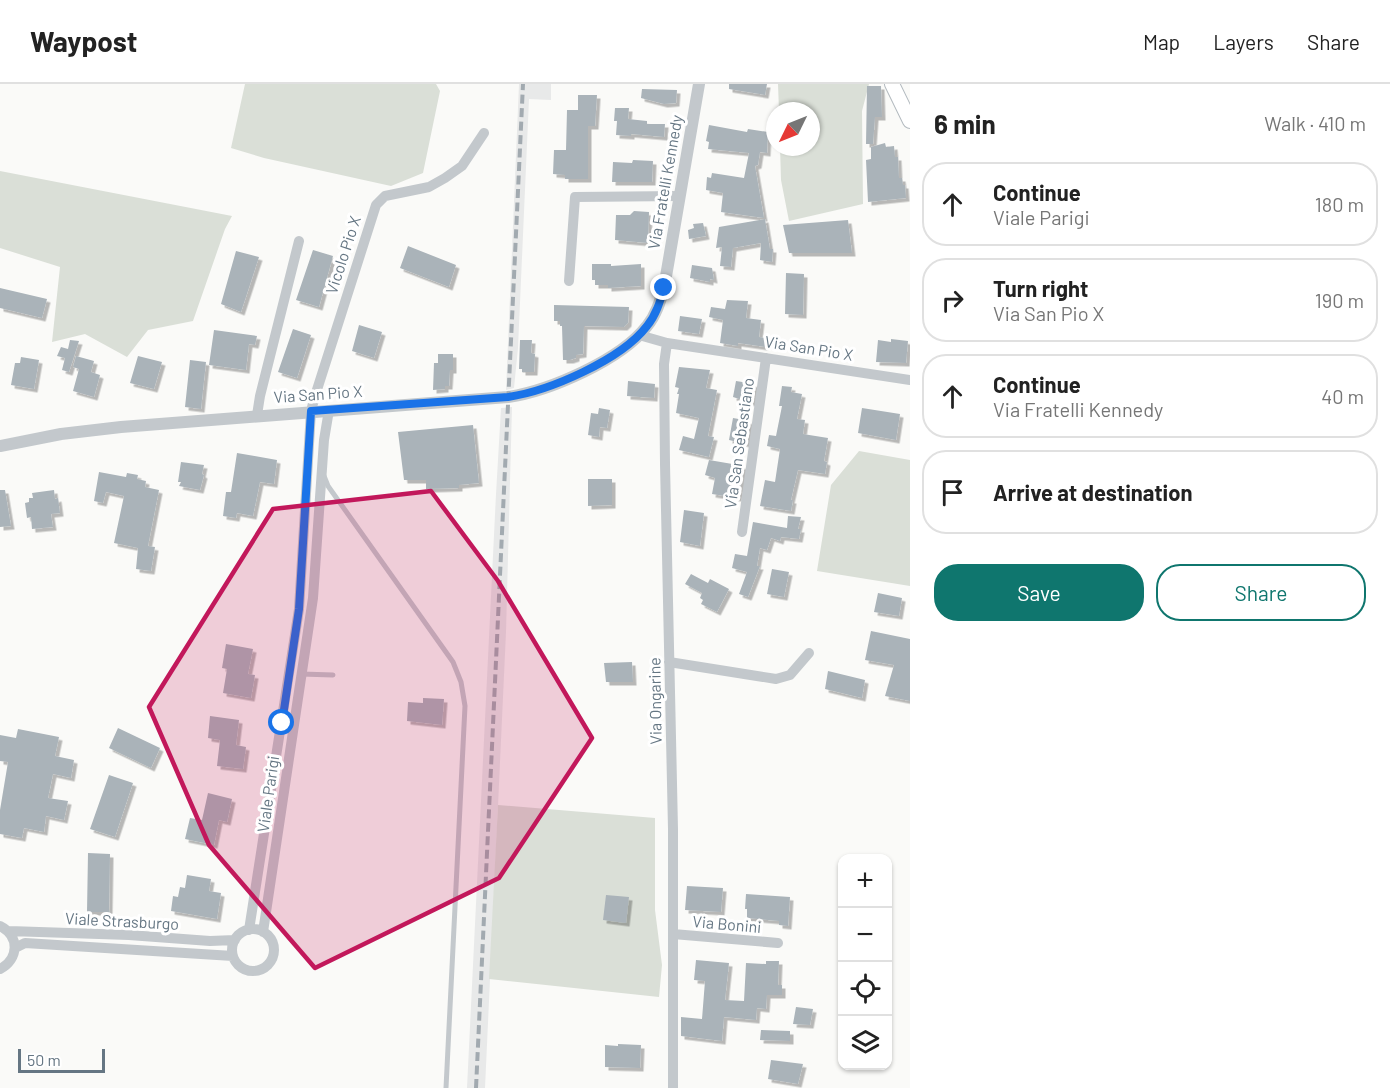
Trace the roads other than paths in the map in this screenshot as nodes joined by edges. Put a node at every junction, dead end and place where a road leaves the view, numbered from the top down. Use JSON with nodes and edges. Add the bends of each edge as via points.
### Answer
{"nodes":[{"id":1,"x":698,"y":84,"type":"edge"},
{"id":2,"x":892,"y":84,"type":"edge"},
{"id":3,"x":910,"y":121,"type":"edge"},
{"id":4,"x":484,"y":133,"type":"dead end"},
{"id":5,"x":680,"y":196,"type":"junction"},
{"id":6,"x":299,"y":241,"type":"dead end"},
{"id":7,"x":569,"y":281,"type":"dead end"},
{"id":8,"x":639,"y":335,"type":"junction"},
{"id":9,"x":667,"y":343,"type":"junction"},
{"id":10,"x":627,"y":344,"type":"joint"},
{"id":11,"x":766,"y":358,"type":"junction"},
{"id":12,"x":910,"y":380,"type":"edge"},
{"id":13,"x":329,"y":410,"type":"junction"},
{"id":14,"x":311,"y":411,"type":"junction"},
{"id":15,"x":257,"y":415,"type":"junction"},
{"id":16,"x":0,"y":446,"type":"edge"},
{"id":17,"x":322,"y":473,"type":"junction"},
{"id":18,"x":742,"y":532,"type":"dead end"},
{"id":19,"x":809,"y":653,"type":"dead end"},
{"id":20,"x":669,"y":662,"type":"junction"},
{"id":21,"x":301,"y":674,"type":"junction"},
{"id":22,"x":333,"y":675,"type":"dead end"},
{"id":23,"x":4,"y":929,"type":"edge"},
{"id":24,"x":249,"y":930,"type":"junction"},
{"id":25,"x":263,"y":932,"type":"junction"},
{"id":26,"x":673,"y":934,"type":"junction"},
{"id":27,"x":235,"y":940,"type":"junction"},
{"id":28,"x":778,"y":944,"type":"dead end"},
{"id":29,"x":15,"y":948,"type":"junction"},
{"id":30,"x":233,"y":956,"type":"junction"},
{"id":31,"x":0,"y":969,"type":"edge"},
{"id":32,"x":446,"y":1088,"type":"edge"},
{"id":33,"x":673,"y":1088,"type":"edge"}],
"edges":[{"from":1,"to":5,"type":"street","name":"Via Fratelli Kennedy"},
{"from":2,"to":3,"type":"main road"},
{"from":4,"to":14,"type":"street","name":"Vicolo Pio X","via":[[462,166],[445,178],[429,187],[385,195],[376,205]]},
{"from":5,"to":7,"type":"street","via":[[575,196]]},
{"from":5,"to":8,"type":"street","name":"Via Fratelli Kennedy","via":[[664,288],[653,317]]},
{"from":6,"to":15,"type":"street"},
{"from":8,"to":9,"type":"street"},
{"from":8,"to":10,"type":"street","name":"Via Fratelli Kennedy"},
{"from":9,"to":11,"type":"street","name":"Via San Pio X"},
{"from":9,"to":20,"type":"street","name":"Via Ongarine","via":[[664,464]]},
{"from":10,"to":13,"type":"street","name":"Via San Pio X","via":[[567,380],[525,394]]},
{"from":11,"to":12,"type":"street","name":"Via San Pio X"},
{"from":11,"to":18,"type":"street","name":"Via San Sebastiano"},
{"from":13,"to":14,"type":"street","name":"Via San Pio X"},
{"from":13,"to":17,"type":"street","name":"Viale Parigi"},
{"from":14,"to":15,"type":"street","name":"Via San Pio X"},
{"from":14,"to":24,"type":"street","name":"Viale Parigi","via":[[299,609]]},
{"from":15,"to":16,"type":"street","name":"Via San Pio X","via":[[89,430]]},
{"from":17,"to":21,"type":"street","name":"Viale Parigi","via":[[313,598]]},
{"from":17,"to":32,"type":"lane","via":[[453,662],[461,682],[465,706]]},
{"from":19,"to":20,"type":"street","via":[[790,675],[776,679]]},
{"from":20,"to":26,"type":"street","name":"Via Ongarine"},
{"from":21,"to":22,"type":"lane"},
{"from":21,"to":25,"type":"street","name":"Viale Parigi"},
{"from":23,"to":27,"type":"street","name":"Viale Strasburgo"},
{"from":23,"to":29,"type":"street","name":"Viale Strasburgo","via":[[12,936]]},
{"from":24,"to":25,"type":"street"},
{"from":24,"to":27,"type":"street"},
{"from":25,"to":30,"type":"street","name":"Viale Parigi","via":[[271,940],[274,952],[264,969],[244,969]]},
{"from":26,"to":28,"type":"street","name":"Via Bonini"},
{"from":26,"to":33,"type":"street","name":"Via Ongarine"},
{"from":27,"to":30,"type":"street"},
{"from":29,"to":30,"type":"street","name":"Viale Strasburgo","via":[[25,943]]},
{"from":29,"to":31,"type":"street","via":[[11,961]]}]}
